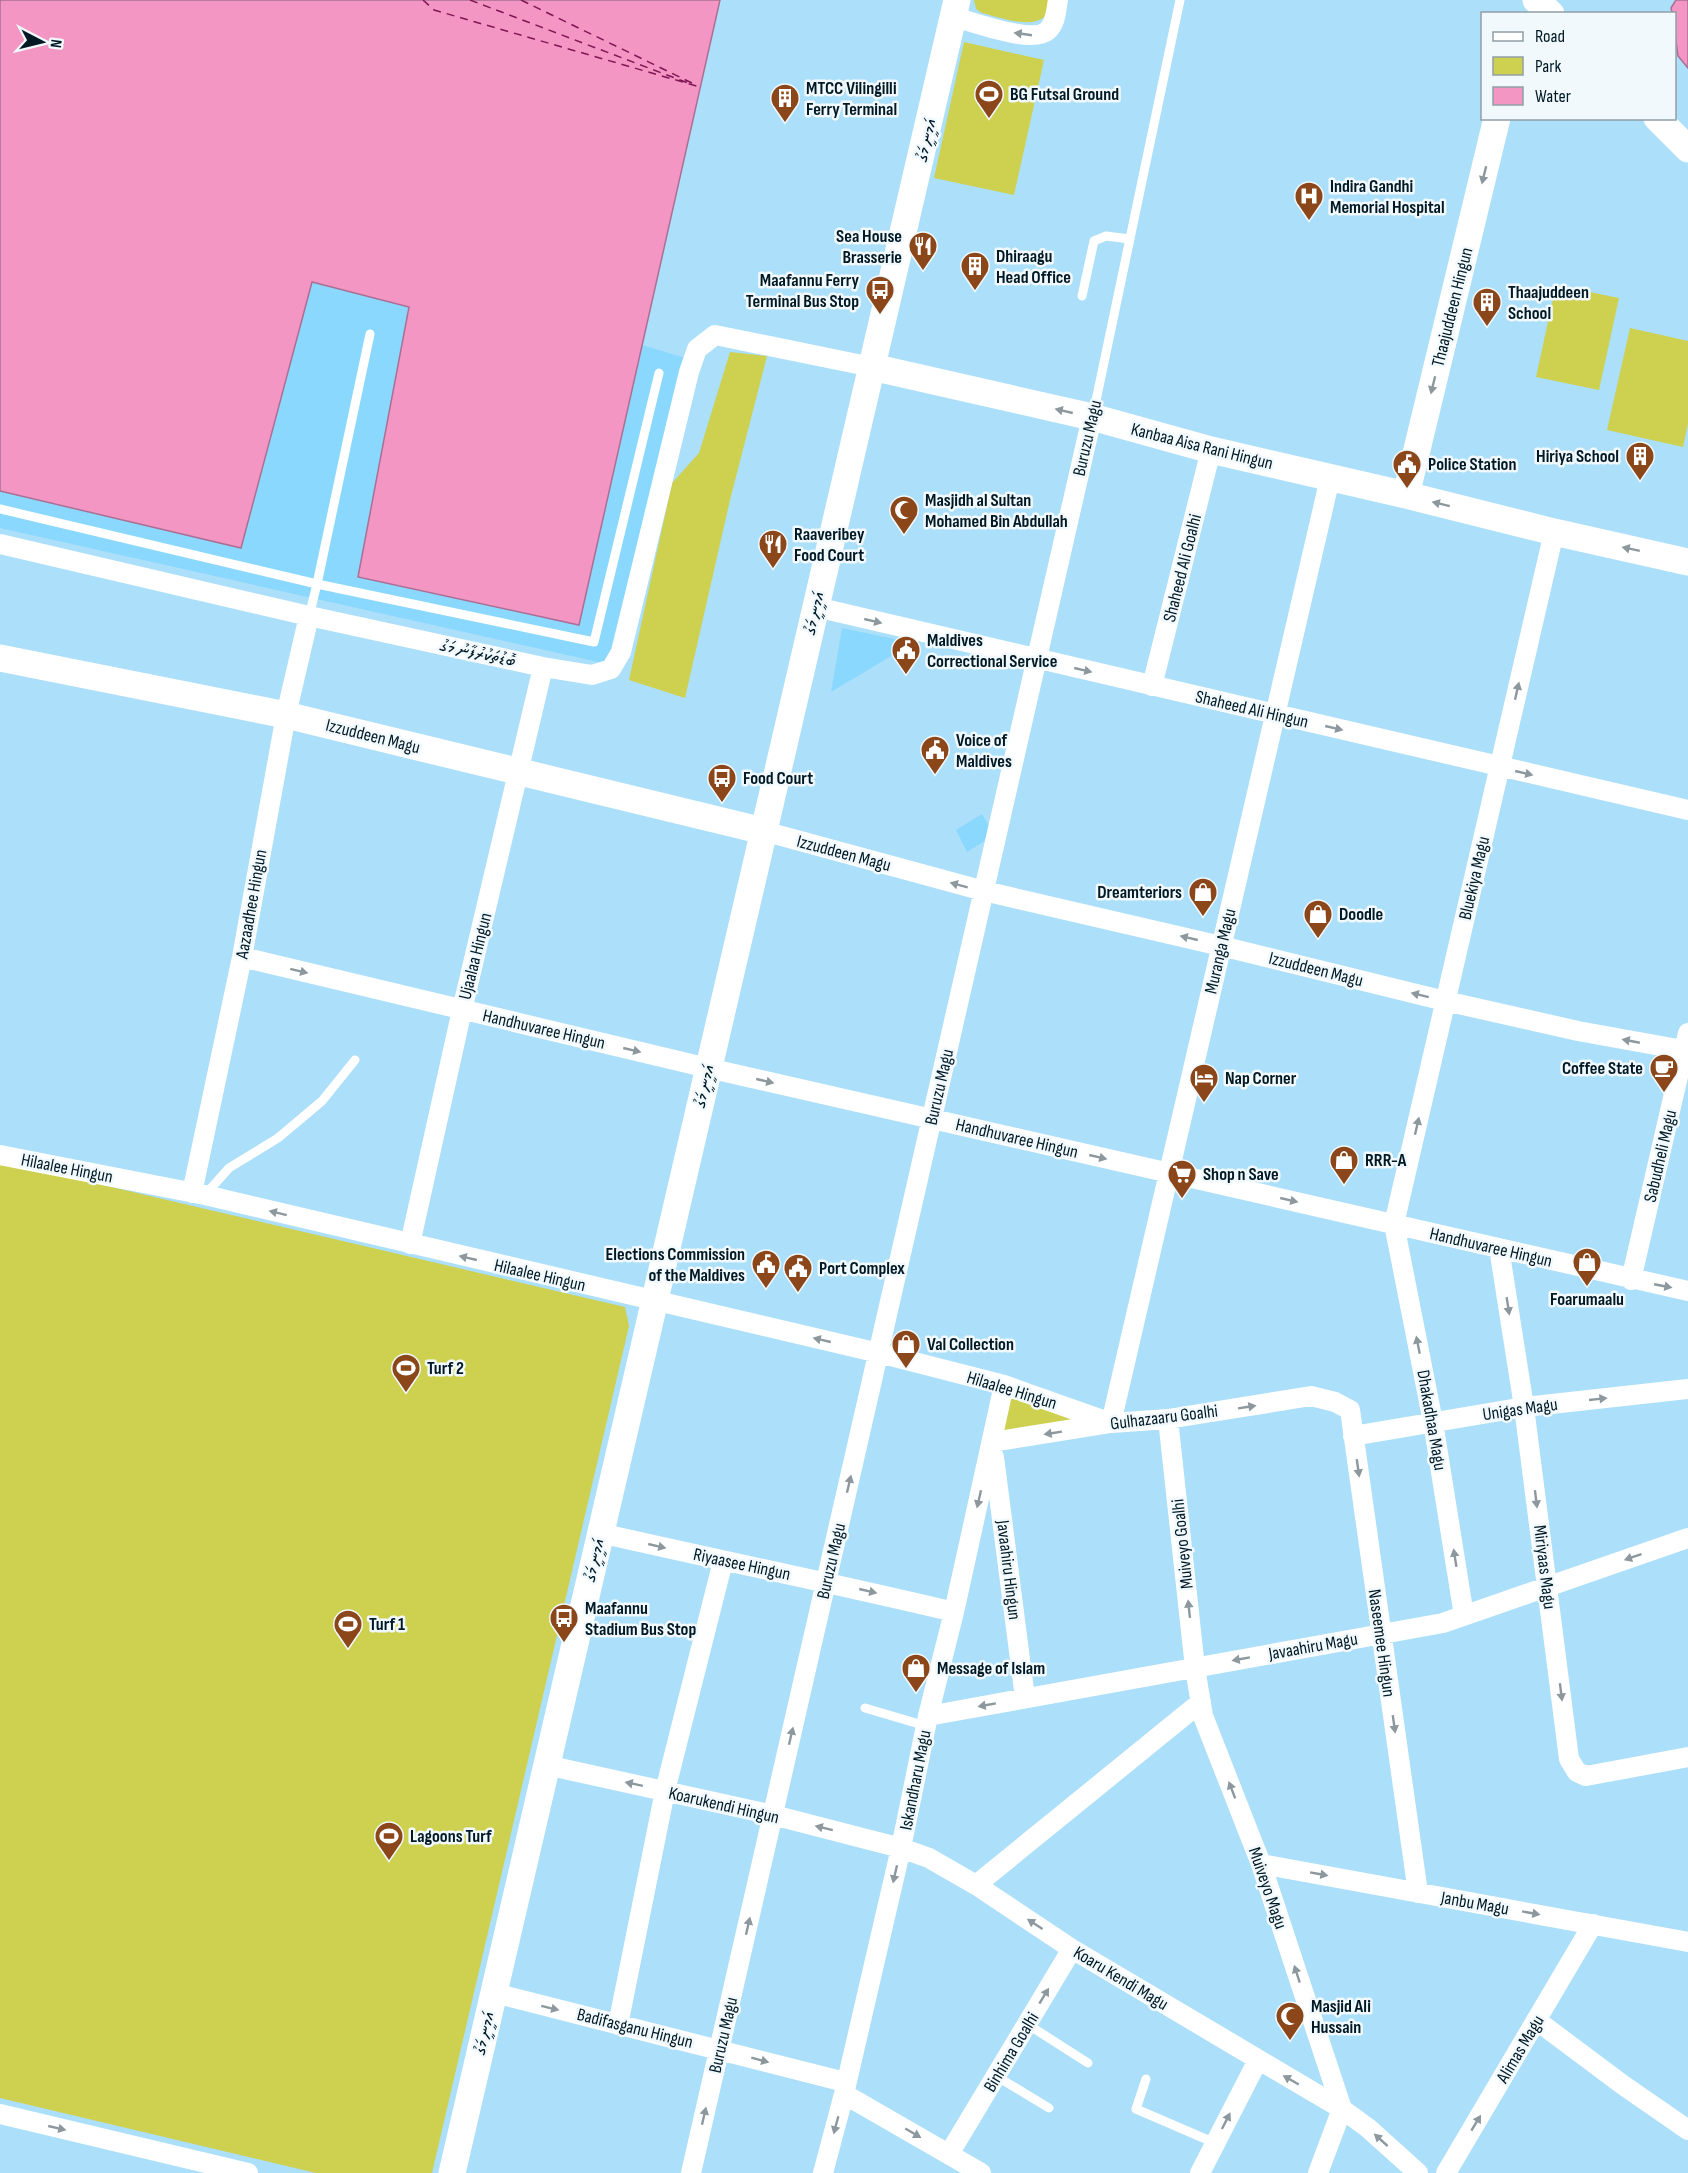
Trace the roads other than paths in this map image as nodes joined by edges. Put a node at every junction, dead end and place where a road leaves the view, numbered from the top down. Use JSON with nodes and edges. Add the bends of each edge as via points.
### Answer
{"nodes":[{"id":1,"x":1058,"y":0,"type":"edge"},
{"id":2,"x":1180,"y":0,"type":"edge"},
{"id":3,"x":1536,"y":0,"type":"edge"},
{"id":4,"x":956,"y":8,"type":"edge"},
{"id":5,"x":1549,"y":12,"type":"edge"},
{"id":6,"x":1497,"y":120,"type":"edge"},
{"id":7,"x":1659,"y":120,"type":"edge"},
{"id":8,"x":1688,"y":149,"type":"edge"},
{"id":9,"x":1130,"y":239,"type":"junction"},
{"id":10,"x":1082,"y":296,"type":"dead end"},
{"id":11,"x":370,"y":334,"type":"dead end"},
{"id":12,"x":715,"y":335,"type":"joint"},
{"id":13,"x":872,"y":367,"type":"junction"},
{"id":14,"x":659,"y":373,"type":"dead end"},
{"id":15,"x":1092,"y":417,"type":"junction"},
{"id":16,"x":1211,"y":450,"type":"junction"},
{"id":17,"x":1330,"y":478,"type":"junction"},
{"id":18,"x":1406,"y":495,"type":"junction"},
{"id":19,"x":0,"y":508,"type":"edge"},
{"id":20,"x":1554,"y":532,"type":"junction"},
{"id":21,"x":0,"y":544,"type":"edge"},
{"id":22,"x":1688,"y":562,"type":"edge"},
{"id":23,"x":317,"y":584,"type":"junction"},
{"id":24,"x":816,"y":607,"type":"junction"},
{"id":25,"x":309,"y":616,"type":"junction"},
{"id":26,"x":0,"y":658,"type":"edge"},
{"id":27,"x":1037,"y":659,"type":"junction"},
{"id":28,"x":543,"y":668,"type":"junction"},
{"id":29,"x":1152,"y":686,"type":"junction"},
{"id":30,"x":1274,"y":714,"type":"junction"},
{"id":31,"x":286,"y":715,"type":"junction"},
{"id":32,"x":1499,"y":767,"type":"junction"},
{"id":33,"x":519,"y":772,"type":"junction"},
{"id":34,"x":1688,"y":810,"type":"edge"},
{"id":35,"x":763,"y":831,"type":"junction"},
{"id":36,"x":984,"y":891,"type":"junction"},
{"id":37,"x":1221,"y":946,"type":"junction"},
{"id":38,"x":242,"y":957,"type":"junction"},
{"id":39,"x":1445,"y":1001,"type":"junction"},
{"id":40,"x":462,"y":1010,"type":"junction"},
{"id":41,"x":1687,"y":1045,"type":"edge"},
{"id":42,"x":354,"y":1060,"type":"dead end"},
{"id":43,"x":708,"y":1068,"type":"junction"},
{"id":44,"x":932,"y":1119,"type":"junction"},
{"id":45,"x":0,"y":1155,"type":"edge"},
{"id":46,"x":1169,"y":1173,"type":"junction"},
{"id":47,"x":198,"y":1194,"type":"junction"},
{"id":48,"x":1394,"y":1224,"type":"junction"},
{"id":49,"x":410,"y":1244,"type":"junction"},
{"id":50,"x":1499,"y":1248,"type":"junction"},
{"id":51,"x":1631,"y":1280,"type":"junction"},
{"id":52,"x":1688,"y":1291,"type":"edge"},
{"id":53,"x":654,"y":1302,"type":"junction"},
{"id":54,"x":879,"y":1353,"type":"junction"},
{"id":55,"x":1004,"y":1385,"type":"junction"},
{"id":56,"x":1688,"y":1389,"type":"edge"},
{"id":57,"x":1335,"y":1402,"type":"joint"},
{"id":58,"x":1524,"y":1407,"type":"junction"},
{"id":59,"x":1168,"y":1419,"type":"junction"},
{"id":60,"x":1433,"y":1422,"type":"junction"},
{"id":61,"x":1111,"y":1423,"type":"junction"},
{"id":62,"x":1353,"y":1436,"type":"junction"},
{"id":63,"x":992,"y":1442,"type":"junction"},
{"id":64,"x":600,"y":1533,"type":"junction"},
{"id":65,"x":1688,"y":1538,"type":"edge"},
{"id":66,"x":723,"y":1561,"type":"junction"},
{"id":67,"x":826,"y":1581,"type":"junction"},
{"id":68,"x":1547,"y":1587,"type":"junction"},
{"id":69,"x":954,"y":1612,"type":"junction"},
{"id":70,"x":1464,"y":1616,"type":"junction"},
{"id":71,"x":1381,"y":1634,"type":"junction"},
{"id":72,"x":1195,"y":1668,"type":"junction"},
{"id":73,"x":1025,"y":1698,"type":"junction"},
{"id":74,"x":1201,"y":1702,"type":"junction"},
{"id":75,"x":865,"y":1708,"type":"dead end"},
{"id":76,"x":927,"y":1721,"type":"junction"},
{"id":77,"x":1688,"y":1757,"type":"edge"},
{"id":78,"x":546,"y":1765,"type":"junction"},
{"id":79,"x":665,"y":1791,"type":"junction"},
{"id":80,"x":773,"y":1815,"type":"junction"},
{"id":81,"x":901,"y":1848,"type":"junction"},
{"id":82,"x":1261,"y":1864,"type":"junction"},
{"id":83,"x":976,"y":1885,"type":"junction"},
{"id":84,"x":1418,"y":1893,"type":"junction"},
{"id":85,"x":1593,"y":1924,"type":"junction"},
{"id":86,"x":1688,"y":1942,"type":"edge"},
{"id":87,"x":1072,"y":1948,"type":"junction"},
{"id":88,"x":494,"y":1993,"type":"junction"},
{"id":89,"x":1536,"y":2020,"type":"junction"},
{"id":90,"x":1027,"y":2024,"type":"junction"},
{"id":91,"x":618,"y":2025,"type":"junction"},
{"id":92,"x":720,"y":2049,"type":"junction"},
{"id":93,"x":1258,"y":2060,"type":"junction"},
{"id":94,"x":1088,"y":2063,"type":"dead end"},
{"id":95,"x":996,"y":2076,"type":"junction"},
{"id":96,"x":1146,"y":2079,"type":"dead end"},
{"id":97,"x":845,"y":2088,"type":"junction"},
{"id":98,"x":1049,"y":2108,"type":"dead end"},
{"id":99,"x":1342,"y":2109,"type":"junction"},
{"id":100,"x":0,"y":2114,"type":"edge"},
{"id":101,"x":1688,"y":2130,"type":"edge"},
{"id":102,"x":1215,"y":2143,"type":"junction"},
{"id":103,"x":949,"y":2154,"type":"junction"},
{"id":104,"x":248,"y":2173,"type":"edge"},
{"id":105,"x":452,"y":2173,"type":"edge"},
{"id":106,"x":691,"y":2173,"type":"edge"},
{"id":107,"x":823,"y":2173,"type":"edge"},
{"id":108,"x":981,"y":2173,"type":"edge"},
{"id":109,"x":1200,"y":2173,"type":"edge"},
{"id":110,"x":1318,"y":2173,"type":"edge"},
{"id":111,"x":1418,"y":2173,"type":"edge"},
{"id":112,"x":1446,"y":2173,"type":"edge"}],
"edges":[{"from":1,"to":4,"type":"street","one_way":true,"via":[[1054,21],[1046,32],[1035,36]]},
{"from":2,"to":9,"type":"lane","name":"Buruzu Magu"},
{"from":3,"to":5,"type":"main road"},
{"from":4,"to":13,"type":"main road","name":"އަމީނީ މަގު"},
{"from":6,"to":18,"type":"main road","name":"Thaajuddeen Hingun","one_way":true},
{"from":7,"to":8,"type":"main road"},
{"from":9,"to":10,"type":"lane","via":[[1106,236],[1094,241]]},
{"from":9,"to":15,"type":"lane","name":"Buruzu Magu"},
{"from":11,"to":23,"type":"lane"},
{"from":12,"to":13,"type":"street","name":"Kanbaa Aisa Rani Hingun"},
{"from":12,"to":28,"type":"street","name":"ބޮޑުތަކުރުފާނު މަގު","via":[[697,349],[689,372],[621,652],[611,669],[592,675]]},
{"from":15,"to":13,"type":"main road","name":"Kanbaa Aisa Rani Hingun","one_way":true},
{"from":13,"to":24,"type":"main road","name":"އަމީނީ މަގު"},
{"from":14,"to":23,"type":"lane","via":[[594,642]]},
{"from":15,"to":16,"type":"main road","name":"Kanbaa Aisa Rani Hingun"},
{"from":15,"to":27,"type":"street","name":"Buruzu Magu"},
{"from":16,"to":17,"type":"main road","name":"Kanbaa Aisa Rani Hingun"},
{"from":16,"to":29,"type":"street","name":"Shaheed Ali Goalhi"},
{"from":17,"to":18,"type":"main road","name":"Kanbaa Aisa Rani Hingun"},
{"from":17,"to":30,"type":"street","name":"Muranga Magu"},
{"from":20,"to":18,"type":"main road","name":"Kanbaa Aisa Rani Hingun","one_way":true},
{"from":19,"to":23,"type":"lane"},
{"from":22,"to":20,"type":"main road","name":"Kanbaa Aisa Rani Hingun","one_way":true},
{"from":32,"to":20,"type":"street","name":"Bluekiya Magu","one_way":true},
{"from":21,"to":25,"type":"street","name":"ބޮޑުތަކުރުފާނު މަގު"},
{"from":23,"to":25,"type":"lane"},
{"from":24,"to":27,"type":"street","name":"Shaheed Ali Hingun","one_way":true},
{"from":24,"to":35,"type":"main road","name":"އަމީނީ މަގު"},
{"from":25,"to":28,"type":"street","name":"ބޮޑުތަކުރުފާނު މަގު"},
{"from":25,"to":31,"type":"street","name":"Aazaadhee Hingun"},
{"from":26,"to":31,"type":"main road","name":"Izzuddeen Magu"},
{"from":27,"to":29,"type":"street","name":"Shaheed Ali Hingun","one_way":true},
{"from":27,"to":36,"type":"street","name":"Buruzu Magu"},
{"from":28,"to":33,"type":"street","name":"Ujaalaa Hingun"},
{"from":29,"to":30,"type":"street","name":"Shaheed Ali Hingun"},
{"from":30,"to":32,"type":"street","name":"Shaheed Ali Hingun","one_way":true},
{"from":30,"to":37,"type":"street","name":"Muranga Magu"},
{"from":31,"to":33,"type":"main road","name":"Izzuddeen Magu"},
{"from":31,"to":38,"type":"street","name":"Aazaadhee Hingun"},
{"from":32,"to":34,"type":"street","name":"Shaheed Ali Hingun","one_way":true},
{"from":32,"to":39,"type":"street","name":"Bluekiya Magu"},
{"from":33,"to":35,"type":"main road","name":"Izzuddeen Magu"},
{"from":33,"to":40,"type":"street","name":"Ujaalaa Hingun"},
{"from":36,"to":35,"type":"street","name":"Izzuddeen Magu","one_way":true},
{"from":35,"to":43,"type":"main road","name":"އަމީނީ މަގު"},
{"from":37,"to":36,"type":"street","name":"Izzuddeen Magu","one_way":true},
{"from":36,"to":44,"type":"street","name":"Buruzu Magu"},
{"from":39,"to":37,"type":"street","name":"Izzuddeen Magu","one_way":true},
{"from":37,"to":46,"type":"street","name":"Muranga Magu"},
{"from":38,"to":40,"type":"street","name":"Handhuvaree Hingun","one_way":true},
{"from":38,"to":47,"type":"street","name":"Aazaadhee Hingun"},
{"from":41,"to":39,"type":"street","name":"Izzuddeen Magu","one_way":true,"via":[[1578,1031]]},
{"from":48,"to":39,"type":"street","name":"Bluekiya Magu","one_way":true},
{"from":40,"to":43,"type":"street","name":"Handhuvaree Hingun","one_way":true},
{"from":40,"to":49,"type":"street","name":"Ujaalaa Hingun"},
{"from":41,"to":51,"type":"street","name":"Sabudheli Magu"},
{"from":42,"to":47,"type":"lane","via":[[322,1101],[279,1138],[229,1168]]},
{"from":43,"to":44,"type":"street","name":"Handhuvaree Hingun","one_way":true},
{"from":43,"to":53,"type":"main road","name":"އަމީނީ މަގު"},
{"from":44,"to":46,"type":"street","name":"Handhuvaree Hingun","one_way":true},
{"from":44,"to":54,"type":"street","name":"Buruzu Magu"},
{"from":45,"to":47,"type":"street","name":"Hilaalee Hingun"},
{"from":46,"to":48,"type":"street","name":"Handhuvaree Hingun","one_way":true},
{"from":46,"to":61,"type":"street","name":"Muranga Magu"},
{"from":49,"to":47,"type":"street","name":"Hilaalee Hingun","one_way":true},
{"from":48,"to":50,"type":"street","name":"Handhuvaree Hingun"},
{"from":60,"to":48,"type":"street","name":"Dhakadhaa Magu","one_way":true},
{"from":53,"to":49,"type":"street","name":"Hilaalee Hingun","one_way":true},
{"from":50,"to":51,"type":"street","name":"Handhuvaree Hingun"},
{"from":50,"to":58,"type":"street","name":"Miriyaas Magu","one_way":true},
{"from":51,"to":52,"type":"street","name":"Handhuvaree Hingun","one_way":true},
{"from":54,"to":53,"type":"street","name":"Hilaalee Hingun","one_way":true},
{"from":53,"to":64,"type":"main road","name":"އަމީނީ މަގު"},
{"from":54,"to":55,"type":"street","name":"Hilaalee Hingun"},
{"from":67,"to":54,"type":"street","name":"Buruzu Magu","one_way":true},
{"from":55,"to":61,"type":"street","name":"Hilaalee Hingun"},
{"from":55,"to":63,"type":"street","name":"Iskandharu Magu"},
{"from":58,"to":56,"type":"street","name":"Unigas Magu","one_way":true},
{"from":59,"to":57,"type":"street","name":"Gulhazaaru Goalhi","one_way":true,"via":[[1311,1396]]},
{"from":57,"to":62,"type":"street","name":"Naseemee Hingun","via":[[1350,1410]]},
{"from":58,"to":60,"type":"street","name":"Unigas Magu"},
{"from":58,"to":68,"type":"street","name":"Miriyaas Magu","one_way":true},
{"from":59,"to":61,"type":"street","name":"Gulhazaaru Goalhi"},
{"from":72,"to":59,"type":"street","name":"Muiveyo Goalhi","one_way":true},
{"from":60,"to":62,"type":"street","name":"Unigas Magu"},
{"from":70,"to":60,"type":"street","name":"Dhakadhaa Magu","one_way":true},
{"from":61,"to":63,"type":"street","name":"Gulhazaaru Goalhi","one_way":true},
{"from":62,"to":71,"type":"street","name":"Naseemee Hingun","one_way":true},
{"from":63,"to":69,"type":"street","name":"Iskandharu Magu","one_way":true},
{"from":63,"to":73,"type":"street","name":"Javaahiru Hingun"},
{"from":64,"to":66,"type":"street","name":"Riyaasee Hingun","one_way":true},
{"from":64,"to":78,"type":"main road","name":"އަމީނީ މަގު"},
{"from":65,"to":68,"type":"street","name":"Javaahiru Magu","one_way":true},
{"from":66,"to":67,"type":"street","name":"Riyaasee Hingun"},
{"from":66,"to":79,"type":"street"},
{"from":67,"to":69,"type":"street","name":"Riyaasee Hingun","one_way":true},
{"from":80,"to":67,"type":"street","name":"Buruzu Magu","one_way":true},
{"from":68,"to":70,"type":"street","name":"Javaahiru Magu"},
{"from":68,"to":77,"type":"street","name":"Miriyaas Magu","one_way":true,"via":[[1573,1768],[1586,1776]]},
{"from":69,"to":76,"type":"street","name":"Iskandharu Magu"},
{"from":70,"to":71,"type":"street","name":"Javaahiru Magu"},
{"from":71,"to":72,"type":"street","name":"Javaahiru Magu","one_way":true},
{"from":71,"to":84,"type":"street","name":"Naseemee Hingun","one_way":true},
{"from":72,"to":73,"type":"street","name":"Javaahiru Magu"},
{"from":72,"to":74,"type":"street","name":"Muiveyo Magu"},
{"from":73,"to":76,"type":"street","name":"Javaahiru Magu","one_way":true},
{"from":82,"to":74,"type":"street","name":"Muiveyo Magu","one_way":true},
{"from":74,"to":83,"type":"street"},
{"from":75,"to":76,"type":"lane"},
{"from":76,"to":81,"type":"street","name":"Iskandharu Magu"},
{"from":79,"to":78,"type":"street","name":"Koarukendi Hingun","one_way":true},
{"from":78,"to":88,"type":"main road","name":"އަމީނީ މަގު"},
{"from":79,"to":80,"type":"street","name":"Koarukendi Hingun"},
{"from":79,"to":91,"type":"street"},
{"from":81,"to":80,"type":"street","name":"Koarukendi Hingun","one_way":true},
{"from":92,"to":80,"type":"street","name":"Buruzu Magu","one_way":true},
{"from":81,"to":83,"type":"street","name":"Koaru Kendi Magu","via":[[929,1858]]},
{"from":81,"to":97,"type":"street","name":"Iskandharu Magu","one_way":true},
{"from":82,"to":84,"type":"street","name":"Janbu Magu","one_way":true},
{"from":99,"to":82,"type":"street","name":"Muiveyo Magu","one_way":true},
{"from":87,"to":83,"type":"street","name":"Koaru Kendi Magu","one_way":true},
{"from":84,"to":85,"type":"street","name":"Janbu Magu","one_way":true},
{"from":85,"to":86,"type":"street","name":"Janbu Magu"},
{"from":85,"to":89,"type":"street","name":"Alimas Magu"},
{"from":90,"to":87,"type":"street","name":"Binhima Goalhi","one_way":true},
{"from":87,"to":93,"type":"street","name":"Koaru Kendi Magu"},
{"from":88,"to":91,"type":"street","name":"Badifasganu Hingun","one_way":true},
{"from":88,"to":105,"type":"main road","name":"އަމީނީ މަގު"},
{"from":89,"to":101,"type":"street"},
{"from":112,"to":89,"type":"street","name":"Alimas Magu","one_way":true},
{"from":90,"to":94,"type":"lane"},
{"from":90,"to":95,"type":"street","name":"Binhima Goalhi"},
{"from":91,"to":92,"type":"street","name":"Badifasganu Hingun"},
{"from":92,"to":97,"type":"street","name":"Badifasganu Hingun","one_way":true},
{"from":106,"to":92,"type":"street","name":"Buruzu Magu","one_way":true},
{"from":99,"to":93,"type":"street","name":"Koaru Kendi Magu","one_way":true},
{"from":102,"to":93,"type":"street","one_way":true},
{"from":95,"to":98,"type":"lane"},
{"from":95,"to":103,"type":"street","name":"Binhima Goalhi"},
{"from":96,"to":102,"type":"lane","via":[[1136,2109]]},
{"from":97,"to":103,"type":"street","name":"Badifasganu Hingun","one_way":true},
{"from":97,"to":107,"type":"street","name":"Iskandharu Magu","one_way":true},
{"from":99,"to":110,"type":"street"},
{"from":111,"to":99,"type":"street","name":"Koaru Kendi Magu","one_way":true},
{"from":100,"to":104,"type":"street","one_way":true},
{"from":102,"to":109,"type":"street"},
{"from":103,"to":108,"type":"street","name":"Badifasganu Hingun"}]}
